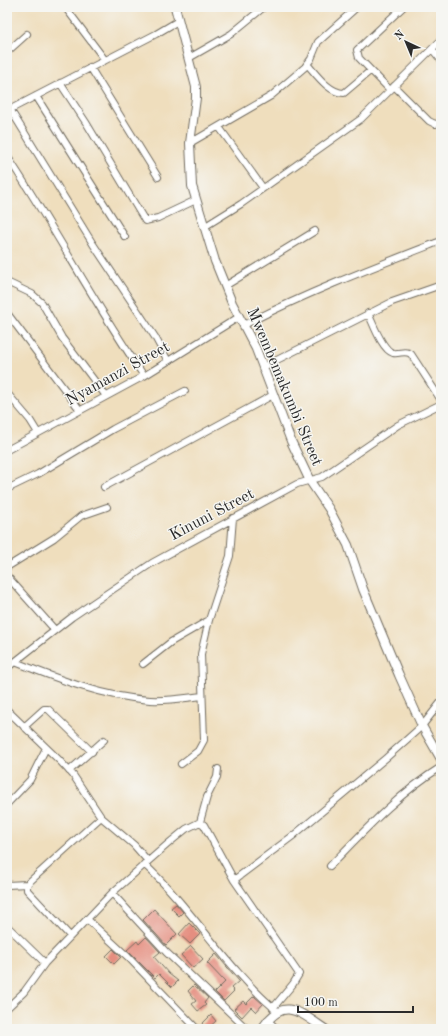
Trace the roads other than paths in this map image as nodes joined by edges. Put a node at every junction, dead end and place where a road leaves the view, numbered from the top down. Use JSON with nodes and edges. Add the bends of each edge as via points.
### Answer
{"nodes":[{"id":1,"x":66,"y":7,"type":"edge"},
{"id":2,"x":175,"y":7,"type":"edge"},
{"id":3,"x":264,"y":7,"type":"edge"},
{"id":4,"x":357,"y":7,"type":"edge"},
{"id":5,"x":402,"y":7,"type":"edge"},
{"id":6,"x":178,"y":21,"type":"junction"},
{"id":7,"x":27,"y":34,"type":"dead end"},
{"id":8,"x":441,"y":40,"type":"edge"},
{"id":9,"x":432,"y":49,"type":"junction"},
{"id":10,"x":7,"y":52,"type":"edge"},
{"id":11,"x":189,"y":58,"type":"junction"},
{"id":12,"x":105,"y":60,"type":"junction"},
{"id":13,"x":441,"y":60,"type":"edge"},
{"id":14,"x":307,"y":64,"type":"junction"},
{"id":15,"x":90,"y":67,"type":"junction"},
{"id":16,"x":370,"y":71,"type":"junction"},
{"id":17,"x":60,"y":83,"type":"junction"},
{"id":18,"x":392,"y":88,"type":"junction"},
{"id":19,"x":36,"y":96,"type":"junction"},
{"id":20,"x":9,"y":110,"type":"edge"},
{"id":21,"x":441,"y":123,"type":"edge"},
{"id":22,"x":219,"y":127,"type":"junction"},
{"id":23,"x":190,"y":143,"type":"junction"},
{"id":24,"x":7,"y":156,"type":"edge"},
{"id":25,"x":158,"y":177,"type":"dead end"},
{"id":26,"x":263,"y":188,"type":"junction"},
{"id":27,"x":196,"y":200,"type":"junction"},
{"id":28,"x":204,"y":227,"type":"junction"},
{"id":29,"x":315,"y":231,"type":"dead end"},
{"id":30,"x":125,"y":237,"type":"dead end"},
{"id":31,"x":441,"y":241,"type":"edge"},
{"id":32,"x":7,"y":282,"type":"edge"},
{"id":33,"x":441,"y":285,"type":"edge"},
{"id":34,"x":225,"y":286,"type":"junction"},
{"id":35,"x":7,"y":313,"type":"edge"},
{"id":36,"x":368,"y":313,"type":"junction"},
{"id":37,"x":239,"y":317,"type":"junction"},
{"id":38,"x":244,"y":325,"type":"junction"},
{"id":39,"x":168,"y":361,"type":"junction"},
{"id":40,"x":263,"y":367,"type":"junction"},
{"id":41,"x":144,"y":376,"type":"junction"},
{"id":42,"x":185,"y":391,"type":"dead end"},
{"id":43,"x":7,"y":393,"type":"edge"},
{"id":44,"x":273,"y":395,"type":"junction"},
{"id":45,"x":106,"y":396,"type":"junction"},
{"id":46,"x":441,"y":400,"type":"edge"},
{"id":47,"x":441,"y":404,"type":"edge"},
{"id":48,"x":80,"y":410,"type":"junction"},
{"id":49,"x":38,"y":433,"type":"junction"},
{"id":50,"x":7,"y":450,"type":"edge"},
{"id":51,"x":310,"y":481,"type":"junction"},
{"id":52,"x":104,"y":487,"type":"dead end"},
{"id":53,"x":7,"y":489,"type":"edge"},
{"id":54,"x":107,"y":507,"type":"dead end"},
{"id":55,"x":233,"y":518,"type":"junction"},
{"id":56,"x":7,"y":567,"type":"edge"},
{"id":57,"x":7,"y":576,"type":"edge"},
{"id":58,"x":209,"y":620,"type":"junction"},
{"id":59,"x":55,"y":630,"type":"junction"},
{"id":60,"x":15,"y":662,"type":"junction"},
{"id":61,"x":143,"y":664,"type":"dead end"},
{"id":62,"x":8,"y":667,"type":"edge"},
{"id":63,"x":202,"y":696,"type":"junction"},
{"id":64,"x":441,"y":702,"type":"edge"},
{"id":65,"x":7,"y":710,"type":"edge"},
{"id":66,"x":422,"y":726,"type":"junction"},
{"id":67,"x":24,"y":727,"type":"junction"},
{"id":68,"x":104,"y":740,"type":"dead end"},
{"id":69,"x":46,"y":748,"type":"junction"},
{"id":70,"x":92,"y":752,"type":"junction"},
{"id":71,"x":441,"y":759,"type":"edge"},
{"id":72,"x":181,"y":764,"type":"dead end"},
{"id":73,"x":441,"y":767,"type":"edge"},
{"id":74,"x":218,"y":769,"type":"dead end"},
{"id":75,"x":69,"y":771,"type":"junction"},
{"id":76,"x":7,"y":804,"type":"edge"},
{"id":77,"x":101,"y":817,"type":"junction"},
{"id":78,"x":200,"y":822,"type":"junction"},
{"id":79,"x":146,"y":862,"type":"junction"},
{"id":80,"x":330,"y":866,"type":"dead end"},
{"id":81,"x":234,"y":880,"type":"junction"},
{"id":82,"x":27,"y":884,"type":"junction"},
{"id":83,"x":7,"y":885,"type":"edge"},
{"id":84,"x":112,"y":893,"type":"junction"},
{"id":85,"x":87,"y":918,"type":"junction"},
{"id":86,"x":7,"y":926,"type":"edge"},
{"id":87,"x":70,"y":936,"type":"junction"},
{"id":88,"x":45,"y":963,"type":"junction"},
{"id":89,"x":7,"y":1008,"type":"edge"},
{"id":90,"x":275,"y":1009,"type":"junction"},
{"id":91,"x":267,"y":1020,"type":"junction"},
{"id":92,"x":198,"y":1029,"type":"edge"},
{"id":93,"x":248,"y":1029,"type":"edge"},
{"id":94,"x":262,"y":1029,"type":"edge"},
{"id":95,"x":277,"y":1029,"type":"edge"},
{"id":96,"x":325,"y":1029,"type":"edge"}],
"edges":[{"from":1,"to":12,"type":"street"},
{"from":2,"to":6,"type":"street","name":"Mwembemakumbi Street"},
{"from":3,"to":11,"type":"street","via":[[231,34]]},
{"from":4,"to":14,"type":"street","via":[[318,42]]},
{"from":5,"to":16,"type":"street","via":[[357,50],[359,58]]},
{"from":6,"to":11,"type":"street","name":"Mwembemakumbi Street"},
{"from":6,"to":12,"type":"street"},
{"from":7,"to":10,"type":"street"},
{"from":8,"to":9,"type":"street"},
{"from":9,"to":13,"type":"street"},
{"from":9,"to":18,"type":"street"},
{"from":11,"to":23,"type":"street","name":"Mwembemakumbi Street","via":[[196,98]]},
{"from":12,"to":15,"type":"street"},
{"from":14,"to":16,"type":"street","via":[[339,93],[344,93]]},
{"from":14,"to":22,"type":"street","via":[[271,96]]},
{"from":15,"to":17,"type":"street"},
{"from":15,"to":25,"type":"street"},
{"from":16,"to":18,"type":"street"},
{"from":17,"to":19,"type":"street"},
{"from":17,"to":27,"type":"street","via":[[145,221],[158,218]]},
{"from":18,"to":21,"type":"street","via":[[429,121]]},
{"from":18,"to":26,"type":"street","via":[[342,134]]},
{"from":19,"to":20,"type":"street"},
{"from":19,"to":30,"type":"street"},
{"from":20,"to":39,"type":"street"},
{"from":22,"to":23,"type":"street"},
{"from":22,"to":26,"type":"street"},
{"from":23,"to":27,"type":"street","name":"Mwembemakumbi Street","via":[[190,167]]},
{"from":24,"to":41,"type":"street"},
{"from":26,"to":28,"type":"street"},
{"from":27,"to":28,"type":"street","name":"Mwembemakumbi Street"},
{"from":28,"to":34,"type":"street","name":"Mwembemakumbi Street"},
{"from":29,"to":34,"type":"street"},
{"from":31,"to":38,"type":"street","via":[[305,295]]},
{"from":32,"to":45,"type":"street","via":[[32,294],[42,303],[58,332]]},
{"from":33,"to":36,"type":"street"},
{"from":34,"to":37,"type":"street","name":"Mwembemakumbi Street"},
{"from":35,"to":48,"type":"street"},
{"from":36,"to":40,"type":"street"},
{"from":36,"to":46,"type":"street","via":[[386,349],[411,354]]},
{"from":37,"to":38,"type":"street","name":"Mwembemakumbi Street"},
{"from":37,"to":39,"type":"street","name":"Nyamanzi Street"},
{"from":38,"to":40,"type":"street","name":"Mwembemakumbi Street"},
{"from":39,"to":41,"type":"street","name":"Nyamanzi Street"},
{"from":40,"to":44,"type":"street","name":"Mwembemakumbi Street"},
{"from":41,"to":45,"type":"street","name":"Nyamanzi Street"},
{"from":42,"to":53,"type":"street"},
{"from":43,"to":49,"type":"street"},
{"from":44,"to":51,"type":"street","name":"Mwembemakumbi Street","via":[[290,440]]},
{"from":44,"to":52,"type":"street"},
{"from":45,"to":48,"type":"street","name":"Nyamanzi Street"},
{"from":47,"to":51,"type":"street","name":"Kinuni Street","via":[[398,424],[322,476]]},
{"from":48,"to":49,"type":"street","name":"Nyamanzi Street"},
{"from":49,"to":50,"type":"street","name":"Nyamanzi Street"},
{"from":51,"to":55,"type":"street","name":"Kinuni Street","via":[[297,484]]},
{"from":51,"to":66,"type":"street","name":"Mwembemakumbi Street","via":[[329,509],[348,545],[374,616]]},
{"from":54,"to":56,"type":"street","via":[[81,516],[54,538]]},
{"from":55,"to":58,"type":"street","via":[[230,556]]},
{"from":55,"to":59,"type":"street","name":"Kinuni Street","via":[[152,563]]},
{"from":57,"to":59,"type":"street"},
{"from":58,"to":61,"type":"street","via":[[171,642]]},
{"from":58,"to":63,"type":"street","via":[[201,654]]},
{"from":59,"to":60,"type":"street","name":"Kinuni Street"},
{"from":60,"to":62,"type":"street","name":"Kinuni Street"},
{"from":60,"to":63,"type":"street","via":[[118,696],[152,700]]},
{"from":63,"to":72,"type":"street","via":[[205,731],[202,746]]},
{"from":64,"to":66,"type":"street"},
{"from":65,"to":67,"type":"street"},
{"from":66,"to":71,"type":"street","name":"Mwembemakumbi Street"},
{"from":66,"to":81,"type":"street","via":[[294,835]]},
{"from":67,"to":69,"type":"street"},
{"from":67,"to":70,"type":"street","via":[[48,708]]},
{"from":68,"to":70,"type":"street"},
{"from":69,"to":75,"type":"street"},
{"from":69,"to":76,"type":"street","via":[[30,780]]},
{"from":70,"to":75,"type":"street"},
{"from":73,"to":80,"type":"street","via":[[375,820]]},
{"from":74,"to":78,"type":"street"},
{"from":75,"to":77,"type":"street"},
{"from":77,"to":79,"type":"street","via":[[134,846]]},
{"from":77,"to":82,"type":"street"},
{"from":78,"to":79,"type":"street","via":[[186,829]]},
{"from":78,"to":81,"type":"street"},
{"from":79,"to":84,"type":"street"},
{"from":79,"to":90,"type":"street","via":[[218,949],[257,993]]},
{"from":81,"to":90,"type":"street","via":[[299,974]]},
{"from":82,"to":83,"type":"street"},
{"from":82,"to":87,"type":"street","via":[[27,890]]},
{"from":84,"to":85,"type":"street"},
{"from":84,"to":93,"type":"street","via":[[166,952]]},
{"from":85,"to":87,"type":"street"},
{"from":85,"to":92,"type":"street"},
{"from":86,"to":88,"type":"street"},
{"from":87,"to":88,"type":"street"},
{"from":88,"to":89,"type":"street","via":[[24,992]]},
{"from":90,"to":91,"type":"street"},
{"from":90,"to":96,"type":"street","via":[[302,1014]]},
{"from":91,"to":94,"type":"street"},
{"from":91,"to":95,"type":"street"}]}
